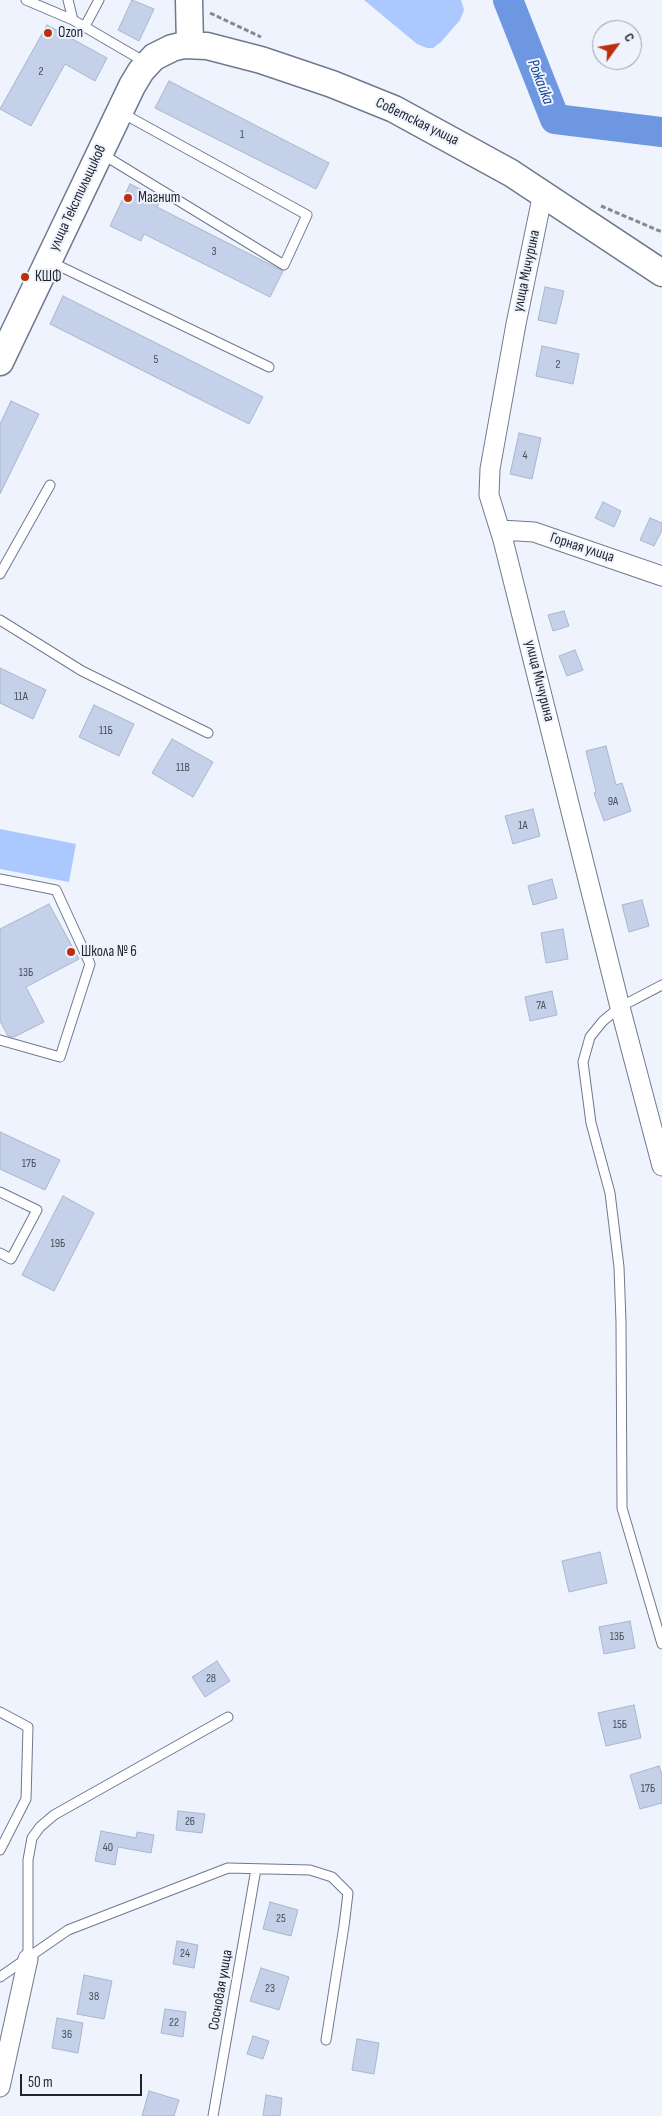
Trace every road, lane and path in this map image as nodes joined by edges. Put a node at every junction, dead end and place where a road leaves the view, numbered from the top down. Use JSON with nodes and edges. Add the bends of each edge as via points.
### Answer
{"nodes":[{"id":1,"x":68,"y":0,"type":"edge"},
{"id":2,"x":99,"y":0,"type":"edge"},
{"id":3,"x":189,"y":0,"type":"edge"},
{"id":4,"x":32,"y":1,"type":"edge"},
{"id":5,"x":73,"y":20,"type":"junction"},
{"id":6,"x":84,"y":28,"type":"junction"},
{"id":7,"x":190,"y":45,"type":"junction"},
{"id":8,"x":147,"y":64,"type":"junction"},
{"id":9,"x":119,"y":111,"type":"junction"},
{"id":10,"x":100,"y":152,"type":"junction"},
{"id":11,"x":543,"y":193,"type":"junction"},
{"id":12,"x":48,"y":261,"type":"junction"},
{"id":13,"x":662,"y":273,"type":"edge"},
{"id":14,"x":0,"y":362,"type":"edge"},
{"id":15,"x":269,"y":367,"type":"dead end"},
{"id":16,"x":50,"y":485,"type":"dead end"},
{"id":17,"x":501,"y":530,"type":"junction"},
{"id":18,"x":0,"y":574,"type":"edge"},
{"id":19,"x":662,"y":576,"type":"edge"},
{"id":20,"x":0,"y":620,"type":"edge"},
{"id":21,"x":208,"y":733,"type":"dead end"},
{"id":22,"x":0,"y":879,"type":"edge"},
{"id":23,"x":662,"y":985,"type":"edge"},
{"id":24,"x":620,"y":1007,"type":"junction"},
{"id":25,"x":0,"y":1040,"type":"edge"},
{"id":26,"x":662,"y":1166,"type":"edge"},
{"id":27,"x":0,"y":1192,"type":"edge"},
{"id":28,"x":0,"y":1253,"type":"edge"},
{"id":29,"x":662,"y":1644,"type":"edge"},
{"id":30,"x":0,"y":1712,"type":"edge"},
{"id":31,"x":228,"y":1717,"type":"dead end"},
{"id":32,"x":0,"y":1850,"type":"edge"},
{"id":33,"x":256,"y":1869,"type":"junction"},
{"id":34,"x":28,"y":1959,"type":"junction"},
{"id":35,"x":0,"y":1977,"type":"edge"},
{"id":36,"x":326,"y":2040,"type":"dead end"},
{"id":37,"x":0,"y":2087,"type":"edge"},
{"id":38,"x":213,"y":2116,"type":"edge"}],
"edges":[{"from":1,"to":5,"type":"lane"},
{"from":2,"to":6,"type":"lane"},
{"from":3,"to":7,"type":"main road"},
{"from":4,"to":5,"type":"lane"},
{"from":5,"to":6,"type":"lane"},
{"from":6,"to":8,"type":"lane"},
{"from":7,"to":8,"type":"main road","name":"Советская улица","via":[[165,51]]},
{"from":7,"to":11,"type":"main road","name":"Советская улица","via":[[217,48],[267,62],[394,109]]},
{"from":8,"to":9,"type":"main road","name":"улица Текстильщиков"},
{"from":9,"to":10,"type":"main road","name":"улица Текстильщиков"},
{"from":9,"to":10,"type":"lane","via":[[307,215],[284,265]]},
{"from":10,"to":12,"type":"main road","name":"улица Текстильщиков"},
{"from":11,"to":13,"type":"main road","name":"Советская улица"},
{"from":11,"to":17,"type":"street","name":"улица Мичурина","via":[[489,480],[491,503]]},
{"from":12,"to":14,"type":"main road","name":"улица Текстильщиков"},
{"from":12,"to":15,"type":"lane"},
{"from":16,"to":18,"type":"lane"},
{"from":17,"to":19,"type":"street","name":"Горная улица","via":[[524,530],[547,536]]},
{"from":17,"to":24,"type":"street","name":"улица Мичурина"},
{"from":20,"to":21,"type":"lane","via":[[82,672]]},
{"from":22,"to":25,"type":"lane","via":[[56,890],[90,964],[60,1057]]},
{"from":23,"to":24,"type":"lane"},
{"from":24,"to":26,"type":"street","name":"улица Мичурина"},
{"from":24,"to":29,"type":"lane","via":[[590,1037],[584,1052],[583,1072],[591,1123],[610,1193],[619,1267],[622,1508]]},
{"from":27,"to":28,"type":"lane","via":[[37,1210],[11,1258]]},
{"from":30,"to":32,"type":"lane","via":[[28,1727],[26,1799]]},
{"from":31,"to":34,"type":"lane","via":[[54,1815],[40,1827],[32,1838],[28,1860]]},
{"from":33,"to":34,"type":"lane","via":[[228,1868],[68,1930]]},
{"from":33,"to":36,"type":"lane","via":[[310,1870],[332,1877],[348,1893]]},
{"from":33,"to":38,"type":"lane","name":"Сосновая улица"},
{"from":34,"to":35,"type":"lane"},
{"from":34,"to":37,"type":"street"}]}
